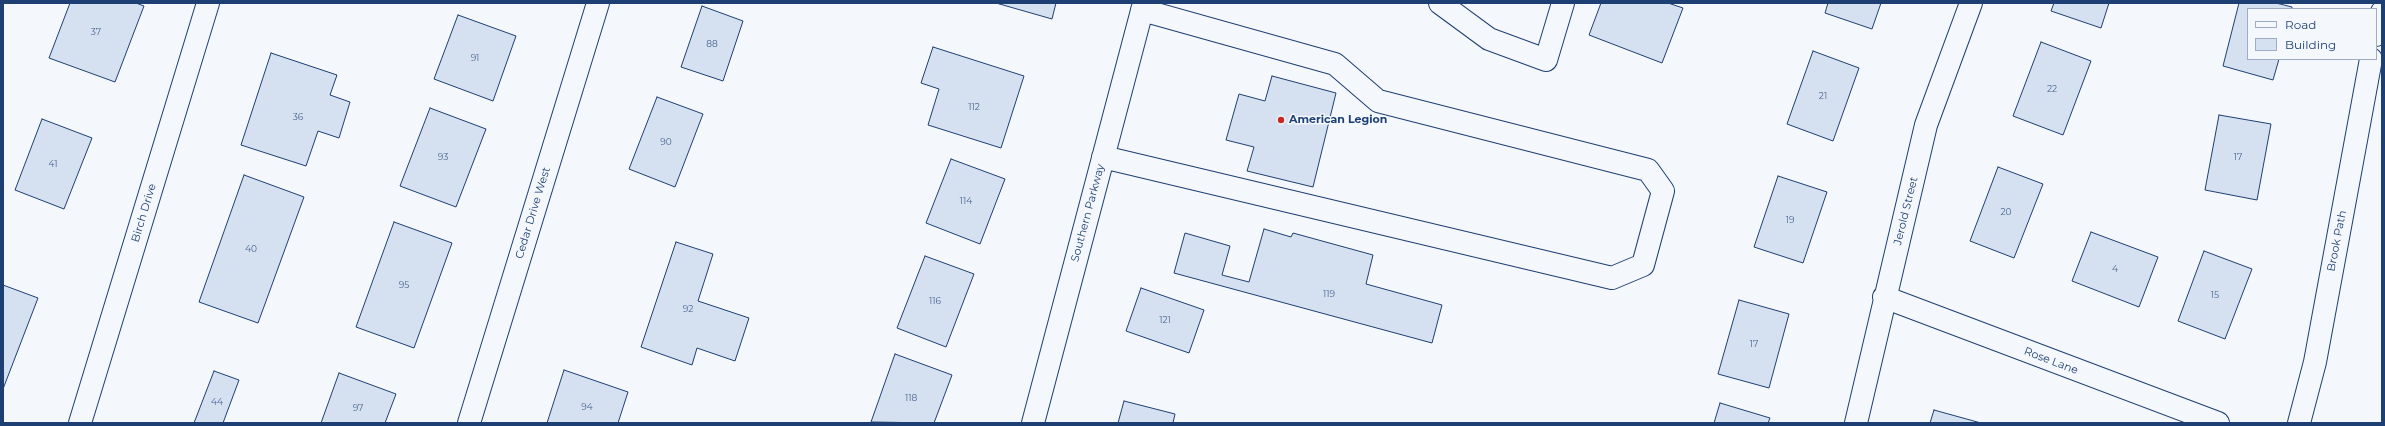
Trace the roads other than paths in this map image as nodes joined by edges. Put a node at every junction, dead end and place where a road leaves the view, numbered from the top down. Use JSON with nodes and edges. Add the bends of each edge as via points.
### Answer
{"nodes":[{"id":1,"x":208,"y":3,"type":"edge"},
{"id":2,"x":598,"y":3,"type":"edge"},
{"id":3,"x":1440,"y":3,"type":"edge"},
{"id":4,"x":1563,"y":3,"type":"edge"},
{"id":5,"x":1971,"y":3,"type":"edge"},
{"id":6,"x":1143,"y":7,"type":"edge"},
{"id":7,"x":2382,"y":12,"type":"edge"},
{"id":8,"x":2377,"y":32,"type":"edge"},
{"id":9,"x":2371,"y":60,"type":"edge"},
{"id":10,"x":1103,"y":157,"type":"junction"},
{"id":11,"x":1884,"y":298,"type":"junction"},
{"id":12,"x":80,"y":423,"type":"edge"},
{"id":13,"x":469,"y":423,"type":"edge"},
{"id":14,"x":1033,"y":423,"type":"edge"},
{"id":15,"x":1856,"y":423,"type":"edge"},
{"id":16,"x":2218,"y":423,"type":"edge"},
{"id":17,"x":2300,"y":423,"type":"edge"}],
"edges":[{"from":1,"to":12,"type":"street","name":"Birch Drive"},
{"from":2,"to":13,"type":"street","name":"Cedar Drive West"},
{"from":3,"to":4,"type":"street","via":[[1489,39],[1546,60]]},
{"from":5,"to":11,"type":"street","name":"Jerold Street","via":[[1926,125]]},
{"from":6,"to":10,"type":"street","name":"Southern Parkway"},
{"from":6,"to":10,"type":"street","via":[[1335,64],[1378,101],[1648,170],[1663,191],[1659,206],[1643,265],[1612,278]]},
{"from":7,"to":8,"type":"street"},
{"from":9,"to":17,"type":"street","name":"Brook Path","via":[[2315,362]]},
{"from":10,"to":14,"type":"street","name":"Southern Parkway"},
{"from":11,"to":15,"type":"street","name":"Jerold Street"},
{"from":11,"to":16,"type":"street","name":"Rose Lane"}]}
